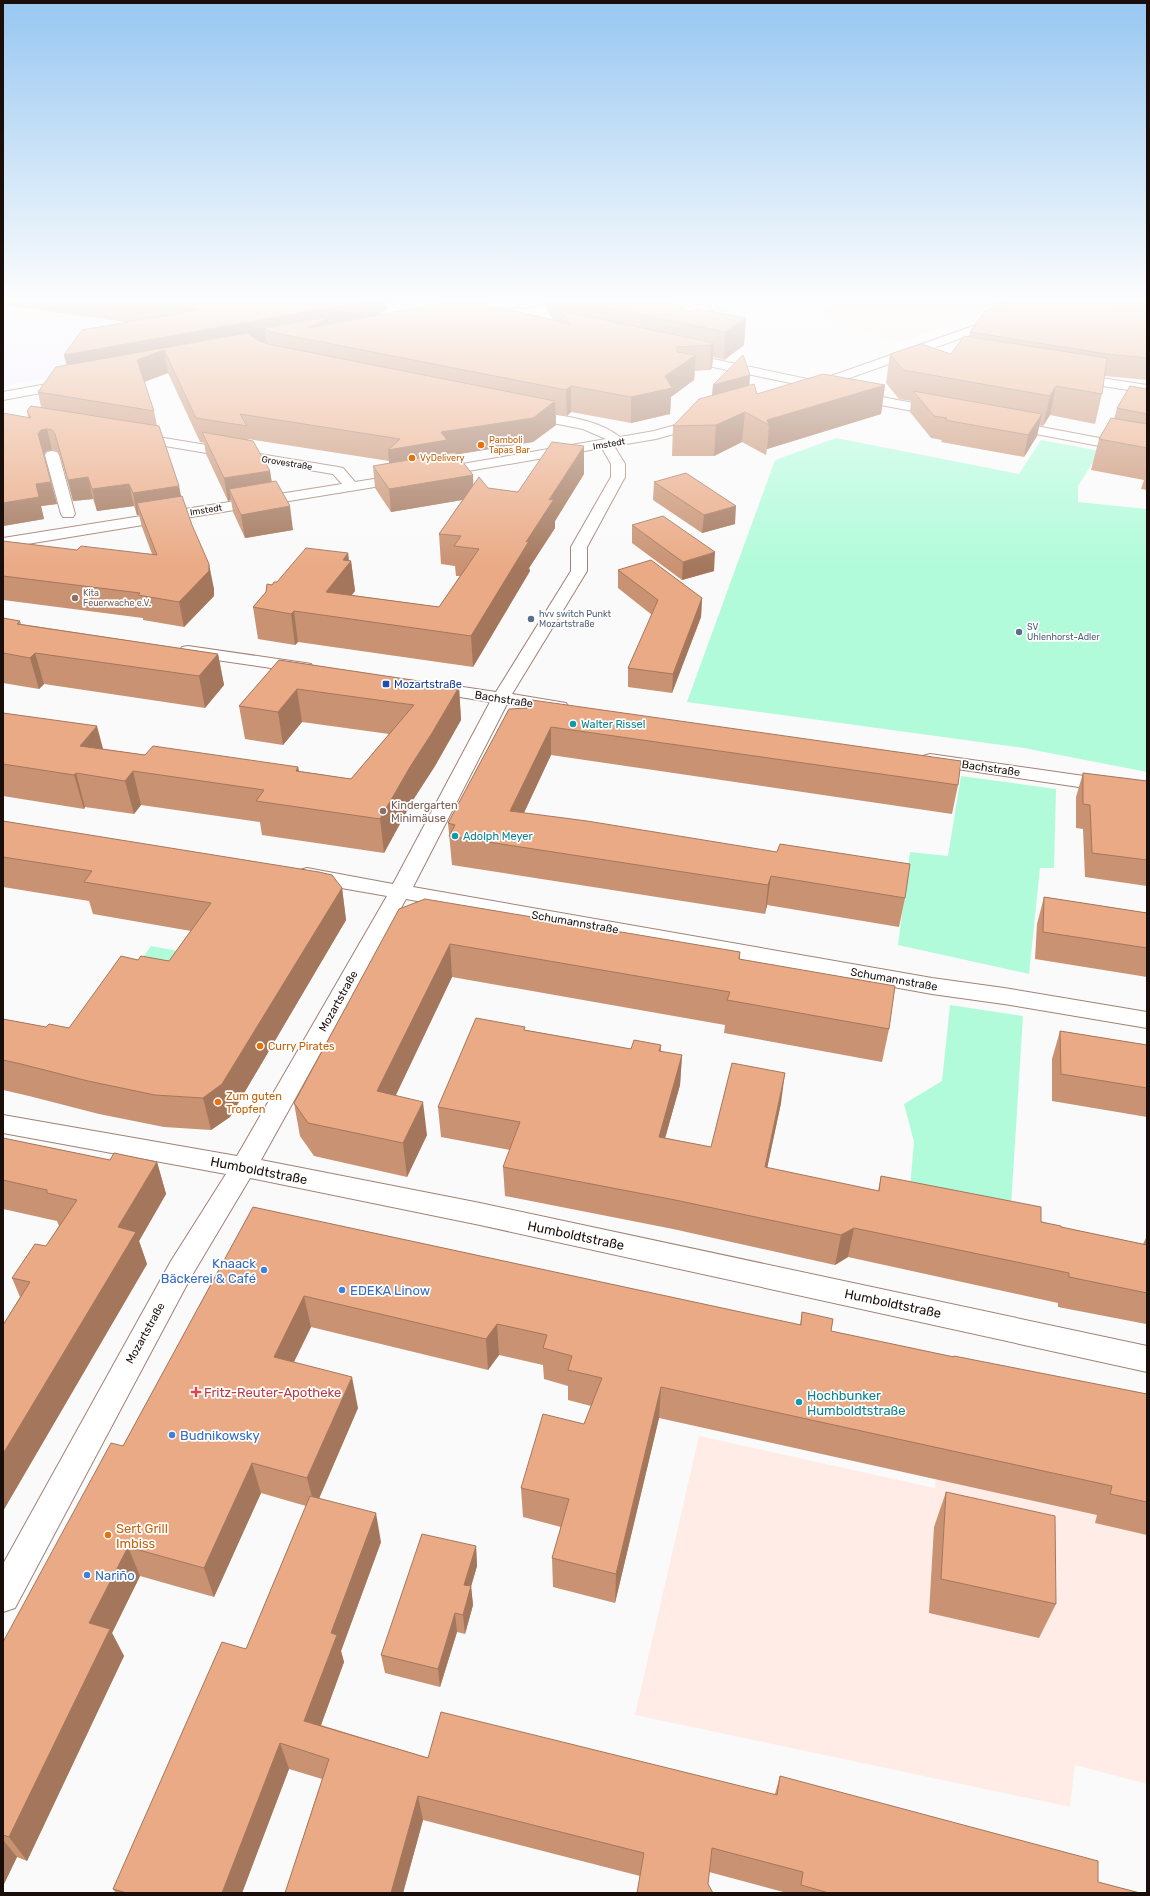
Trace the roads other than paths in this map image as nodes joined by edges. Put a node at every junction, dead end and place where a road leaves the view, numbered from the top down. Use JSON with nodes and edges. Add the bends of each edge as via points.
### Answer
{"nodes":[{"id":1,"x":40,"y":389,"type":"edge"},
{"id":2,"x":805,"y":389,"type":"edge"},
{"id":3,"x":831,"y":389,"type":"edge"},
{"id":4,"x":797,"y":393,"type":"edge"},
{"id":5,"x":3,"y":396,"type":"edge"},
{"id":6,"x":514,"y":411,"type":"edge"},
{"id":7,"x":948,"y":414,"type":"edge"},
{"id":8,"x":716,"y":418,"type":"edge"},
{"id":9,"x":996,"y":423,"type":"edge"},
{"id":10,"x":120,"y":435,"type":"edge"},
{"id":11,"x":612,"y":443,"type":"junction"},
{"id":12,"x":1147,"y":451,"type":"edge"},
{"id":13,"x":52,"y":455,"type":"edge"},
{"id":14,"x":351,"y":486,"type":"junction"},
{"id":15,"x":68,"y":514,"type":"dead end"},
{"id":16,"x":3,"y":543,"type":"edge"},
{"id":17,"x":175,"y":649,"type":"edge"},
{"id":18,"x":321,"y":671,"type":"edge"},
{"id":19,"x":411,"y":684,"type":"edge"},
{"id":20,"x":501,"y":698,"type":"junction"},
{"id":21,"x":574,"y":709,"type":"edge"},
{"id":22,"x":909,"y":757,"type":"edge"},
{"id":23,"x":1147,"y":791,"type":"edge"},
{"id":24,"x":289,"y":872,"type":"edge"},
{"id":25,"x":400,"y":891,"type":"junction"},
{"id":26,"x":1147,"y":1020,"type":"edge"},
{"id":27,"x":3,"y":1124,"type":"edge"},
{"id":28,"x":244,"y":1167,"type":"junction"},
{"id":29,"x":1147,"y":1359,"type":"edge"},
{"id":30,"x":3,"y":1596,"type":"edge"}],
"edges":[{"from":1,"to":5,"type":"street"},
{"from":2,"to":4,"type":"street"},
{"from":3,"to":7,"type":"street"},
{"from":6,"to":11,"type":"street","via":[[598,429],[611,435]]},
{"from":8,"to":11,"type":"street","name":"Imstedt","via":[[656,435]]},
{"from":9,"to":12,"type":"street"},
{"from":10,"to":14,"type":"street","name":"Grovestraße","via":[[338,471]]},
{"from":11,"to":14,"type":"street","name":"Imstedt"},
{"from":11,"to":20,"type":"street","name":"Mozartstraße","via":[[620,470],[579,547],[580,571]]},
{"from":13,"to":15,"type":"street"},
{"from":14,"to":16,"type":"street","name":"Imstedt"},
{"from":17,"to":18,"type":"street"},
{"from":19,"to":20,"type":"street","name":"Bachstraße"},
{"from":20,"to":21,"type":"street","name":"Bachstraße"},
{"from":20,"to":25,"type":"street","name":"Mozartstraße"},
{"from":22,"to":23,"type":"street","name":"Bachstraße"},
{"from":24,"to":25,"type":"street","name":"Schumannstraße"},
{"from":25,"to":26,"type":"street","name":"Schumannstraße","via":[[932,986]]},
{"from":25,"to":28,"type":"street","name":"Mozartstraße"},
{"from":27,"to":28,"type":"street","name":"Humboldtstraße"},
{"from":28,"to":29,"type":"street","name":"Humboldtstraße","via":[[487,1216]]},
{"from":28,"to":30,"type":"street","name":"Mozartstraße","via":[[181,1269]]}]}
